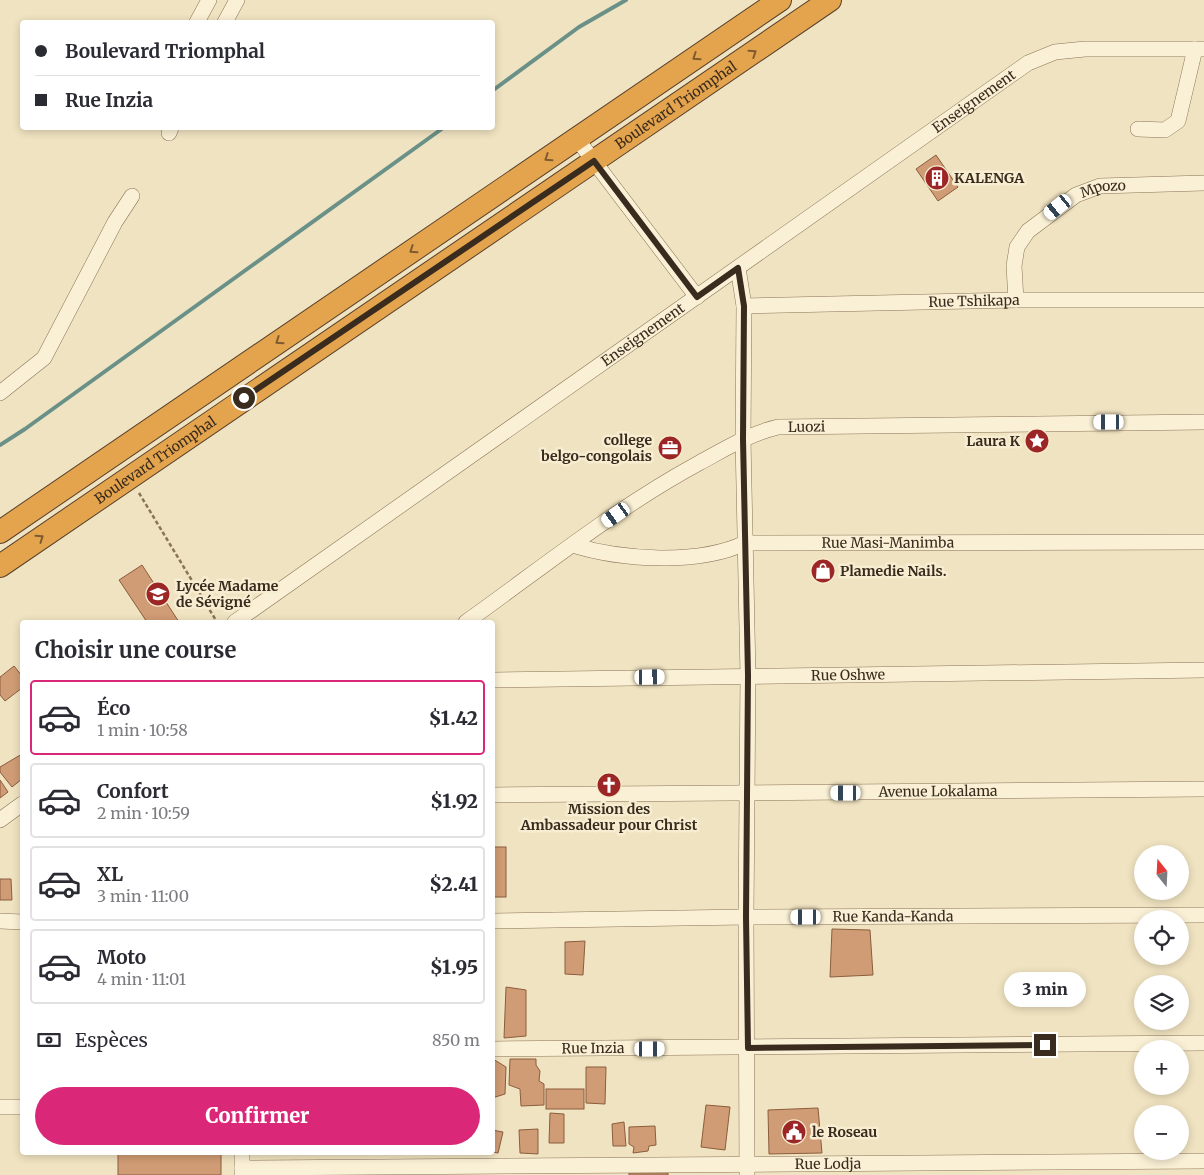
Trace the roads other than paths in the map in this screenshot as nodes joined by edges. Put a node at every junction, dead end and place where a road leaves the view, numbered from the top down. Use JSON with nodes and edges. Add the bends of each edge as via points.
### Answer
{"nodes":[{"id":1,"x":209,"y":0,"type":"edge"},
{"id":2,"x":237,"y":0,"type":"edge"},
{"id":3,"x":780,"y":0,"type":"edge"},
{"id":4,"x":830,"y":0,"type":"edge"},
{"id":5,"x":198,"y":20,"type":"edge"},
{"id":6,"x":226,"y":20,"type":"edge"},
{"id":7,"x":1200,"y":49,"type":"edge"},
{"id":8,"x":1138,"y":129,"type":"dead end"},
{"id":9,"x":577,"y":138,"type":"junction"},
{"id":10,"x":594,"y":161,"type":"junction"},
{"id":11,"x":1204,"y":183,"type":"edge"},
{"id":12,"x":132,"y":196,"type":"dead end"},
{"id":13,"x":738,"y":268,"type":"junction"},
{"id":14,"x":697,"y":297,"type":"junction"},
{"id":15,"x":1016,"y":300,"type":"junction"},
{"id":16,"x":1204,"y":300,"type":"edge"},
{"id":17,"x":744,"y":306,"type":"junction"},
{"id":18,"x":0,"y":393,"type":"edge"},
{"id":19,"x":1204,"y":422,"type":"edge"},
{"id":20,"x":743,"y":439,"type":"junction"},
{"id":21,"x":0,"y":532,"type":"edge"},
{"id":22,"x":1204,"y":542,"type":"edge"},
{"id":23,"x":744,"y":543,"type":"junction"},
{"id":24,"x":573,"y":545,"type":"junction"},
{"id":25,"x":0,"y":566,"type":"edge"},
{"id":26,"x":238,"y":620,"type":"edge"},
{"id":27,"x":469,"y":620,"type":"edge"},
{"id":28,"x":1204,"y":670,"type":"edge"},
{"id":29,"x":748,"y":675,"type":"junction"},
{"id":30,"x":495,"y":680,"type":"edge"},
{"id":31,"x":1204,"y":789,"type":"edge"},
{"id":32,"x":747,"y":794,"type":"junction"},
{"id":33,"x":495,"y":795,"type":"edge"},
{"id":34,"x":20,"y":805,"type":"edge"},
{"id":35,"x":0,"y":820,"type":"edge"},
{"id":36,"x":1204,"y":915,"type":"edge"},
{"id":37,"x":746,"y":917,"type":"junction"},
{"id":38,"x":495,"y":921,"type":"edge"},
{"id":39,"x":0,"y":922,"type":"edge"},
{"id":40,"x":20,"y":922,"type":"edge"},
{"id":41,"x":1204,"y":1042,"type":"edge"},
{"id":42,"x":748,"y":1048,"type":"junction"},
{"id":43,"x":495,"y":1049,"type":"edge"},
{"id":44,"x":0,"y":1107,"type":"edge"},
{"id":45,"x":20,"y":1107,"type":"edge"},
{"id":46,"x":242,"y":1155,"type":"edge"},
{"id":47,"x":1204,"y":1160,"type":"edge"},
{"id":48,"x":747,"y":1169,"type":"edge"},
{"id":49,"x":242,"y":1172,"type":"edge"}],
"edges":[{"from":1,"to":5,"type":"street"},
{"from":2,"to":6,"type":"street"},
{"from":3,"to":9,"type":"highway","name":"Boulevard Triomphal","one_way":true},
{"from":10,"to":4,"type":"highway","name":"Boulevard Triomphal","one_way":true},
{"from":7,"to":8,"type":"street","via":[[1178,121],[1165,130]]},
{"from":7,"to":13,"type":"street","name":"Enseignement","via":[[1085,49],[1055,52],[1028,63]]},
{"from":9,"to":10,"type":"street"},
{"from":9,"to":21,"type":"highway","name":"Boulevard Triomphal","one_way":true},
{"from":10,"to":14,"type":"street"},
{"from":25,"to":10,"type":"highway","name":"Boulevard Triomphal","one_way":true},
{"from":11,"to":15,"type":"street","name":"Mpozo","via":[[1100,186],[1076,195],[1028,231],[1016,248]]},
{"from":12,"to":18,"type":"street","via":[[115,222],[44,358]]},
{"from":13,"to":14,"type":"street","name":"Enseignement"},
{"from":13,"to":17,"type":"street"},
{"from":14,"to":26,"type":"street","name":"Enseignement"},
{"from":15,"to":16,"type":"street","name":"Rue Tshikapa"},
{"from":15,"to":17,"type":"street","name":"Rue Tshikapa"},
{"from":17,"to":20,"type":"street"},
{"from":19,"to":20,"type":"street","name":"Luozi","via":[[778,426]]},
{"from":20,"to":23,"type":"street"},
{"from":20,"to":24,"type":"street","name":"Luozi","via":[[658,485]]},
{"from":22,"to":23,"type":"street","name":"Rue Masi-Manimba"},
{"from":23,"to":24,"type":"street","name":"Rue Masi-Manimba","via":[[715,553],[666,557],[597,553]]},
{"from":23,"to":29,"type":"street"},
{"from":24,"to":27,"type":"street","name":"Luozi"},
{"from":28,"to":29,"type":"street","name":"Rue Oshwe"},
{"from":29,"to":30,"type":"street","name":"Rue Oshwe"},
{"from":29,"to":32,"type":"street"},
{"from":31,"to":32,"type":"street","name":"Avenue Lokalama"},
{"from":32,"to":33,"type":"street","name":"Avenue Lokalama"},
{"from":32,"to":37,"type":"street"},
{"from":34,"to":35,"type":"street"},
{"from":36,"to":37,"type":"street","name":"Rue Kanda-Kanda"},
{"from":37,"to":38,"type":"street","name":"Rue Kanda-Kanda"},
{"from":37,"to":42,"type":"street"},
{"from":39,"to":40,"type":"street"},
{"from":41,"to":42,"type":"street","name":"Rue Inzia"},
{"from":42,"to":43,"type":"street","name":"Rue Inzia"},
{"from":42,"to":48,"type":"street"},
{"from":44,"to":45,"type":"street"},
{"from":46,"to":49,"type":"street"},
{"from":47,"to":48,"type":"street","name":"Rue Lodja"},
{"from":48,"to":49,"type":"street","name":"Rue Lodja"}]}
